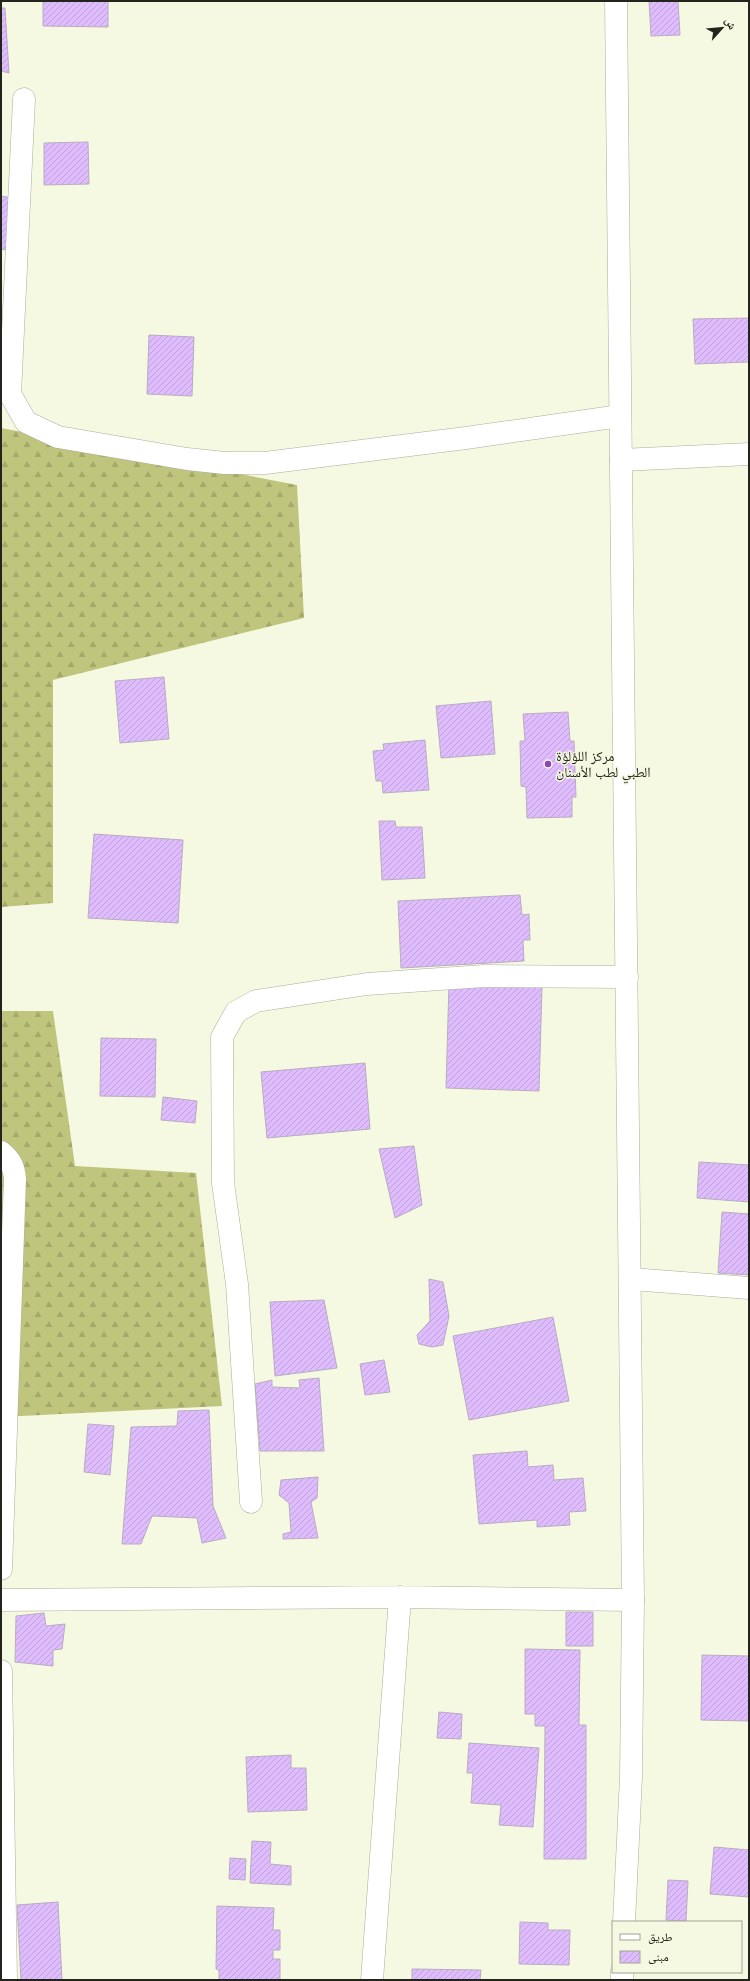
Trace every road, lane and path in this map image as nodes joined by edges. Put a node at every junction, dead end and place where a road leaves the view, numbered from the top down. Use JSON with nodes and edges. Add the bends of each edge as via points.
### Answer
{"nodes":[{"id":1,"x":616,"y":1,"type":"edge"},
{"id":2,"x":24,"y":99,"type":"dead end"},
{"id":3,"x":620,"y":416,"type":"junction"},
{"id":4,"x":749,"y":454,"type":"edge"},
{"id":5,"x":620,"y":460,"type":"junction"},
{"id":6,"x":627,"y":977,"type":"junction"},
{"id":7,"x":1,"y":1152,"type":"edge"},
{"id":8,"x":631,"y":1279,"type":"junction"},
{"id":9,"x":749,"y":1288,"type":"edge"},
{"id":10,"x":251,"y":1502,"type":"dead end"},
{"id":11,"x":1,"y":1569,"type":"edge"},
{"id":12,"x":400,"y":1597,"type":"junction"},
{"id":13,"x":1,"y":1600,"type":"edge"},
{"id":14,"x":633,"y":1600,"type":"junction"},
{"id":15,"x":1,"y":1671,"type":"edge"},
{"id":16,"x":624,"y":1921,"type":"edge"},
{"id":17,"x":6,"y":1980,"type":"edge"},
{"id":18,"x":372,"y":1980,"type":"edge"}],
"edges":[{"from":1,"to":3,"type":"street"},
{"from":2,"to":3,"type":"street","via":[[10,394],[26,422],[58,436],[187,459],[266,463]]},
{"from":3,"to":5,"type":"street"},
{"from":4,"to":5,"type":"street"},
{"from":5,"to":6,"type":"street"},
{"from":6,"to":8,"type":"street"},
{"from":6,"to":10,"type":"street","via":[[484,976],[367,984],[256,1001],[236,1012],[222,1037],[223,1183],[237,1284]]},
{"from":7,"to":11,"type":"street","via":[[14,1168],[15,1180]]},
{"from":8,"to":9,"type":"street"},
{"from":8,"to":14,"type":"street"},
{"from":12,"to":13,"type":"street"},
{"from":12,"to":14,"type":"street"},
{"from":12,"to":18,"type":"street"},
{"from":14,"to":16,"type":"street","via":[[631,1777]]},
{"from":15,"to":17,"type":"street"}]}
